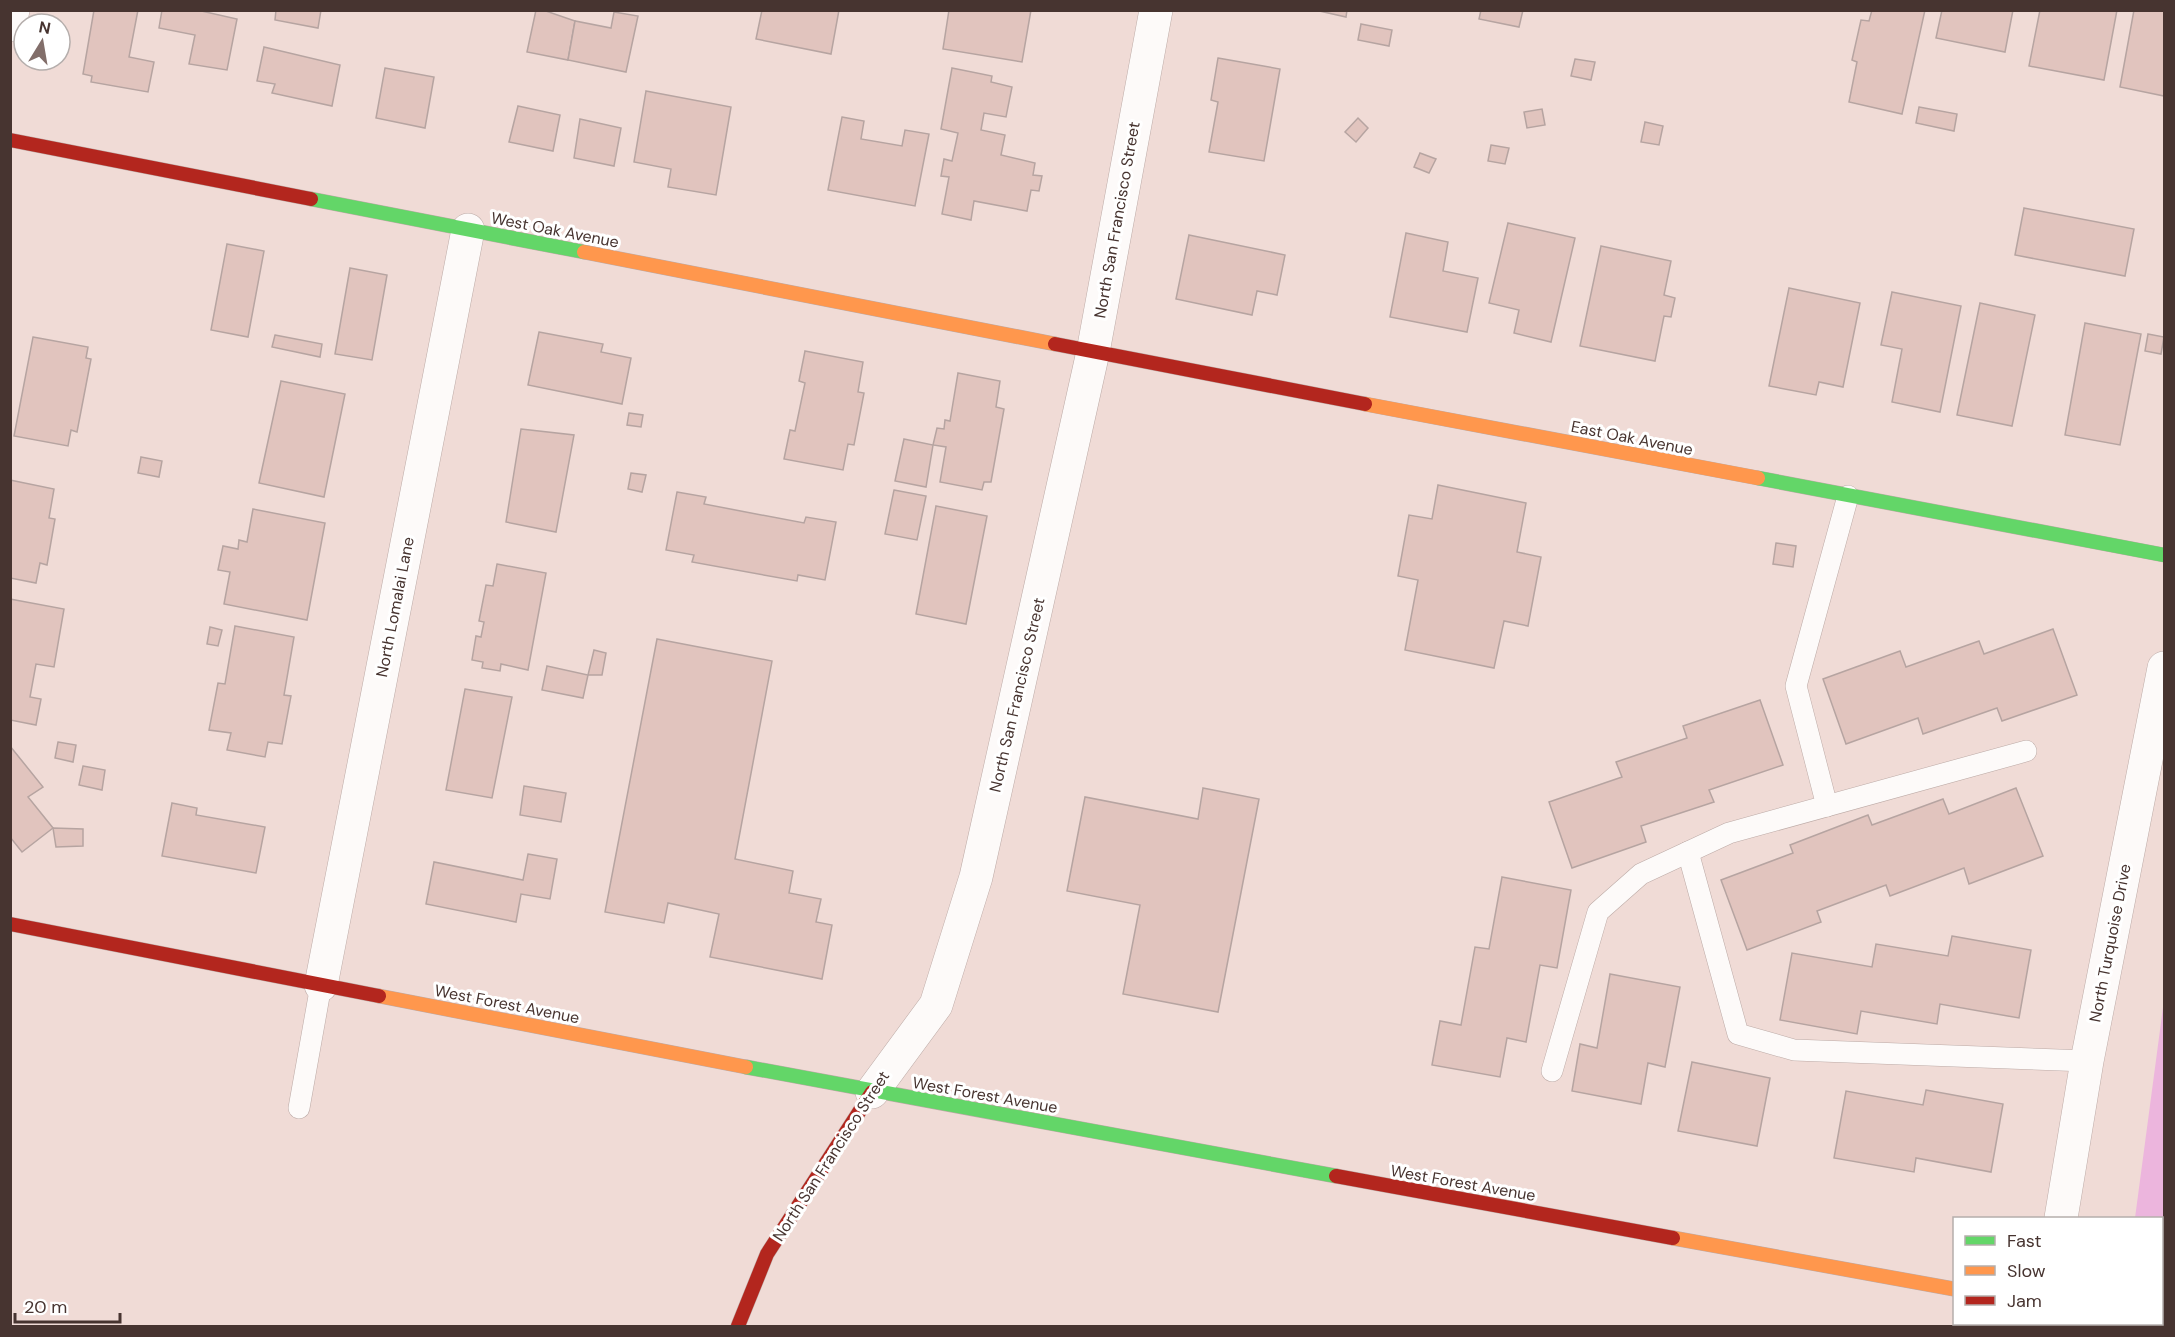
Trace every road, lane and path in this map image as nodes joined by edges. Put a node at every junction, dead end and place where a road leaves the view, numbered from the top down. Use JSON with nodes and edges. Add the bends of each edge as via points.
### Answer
{"nodes":[{"id":1,"x":13,"y":10,"type":"edge"},
{"id":2,"x":1156,"y":10,"type":"edge"},
{"id":3,"x":10,"y":25,"type":"edge"},
{"id":4,"x":10,"y":140,"type":"edge"},
{"id":5,"x":468,"y":230,"type":"junction"},
{"id":6,"x":1093,"y":352,"type":"junction"},
{"id":7,"x":1848,"y":495,"type":"junction"},
{"id":8,"x":2164,"y":555,"type":"edge"},
{"id":9,"x":2164,"y":668,"type":"edge"},
{"id":10,"x":2026,"y":751,"type":"dead end"},
{"id":11,"x":1827,"y":806,"type":"junction"},
{"id":12,"x":1688,"y":852,"type":"junction"},
{"id":13,"x":10,"y":924,"type":"edge"},
{"id":14,"x":321,"y":985,"type":"junction"},
{"id":15,"x":2087,"y":1061,"type":"junction"},
{"id":16,"x":1552,"y":1071,"type":"dead end"},
{"id":17,"x":872,"y":1092,"type":"junction"},
{"id":18,"x":299,"y":1108,"type":"dead end"},
{"id":19,"x":2061,"y":1217,"type":"edge"},
{"id":20,"x":1953,"y":1289,"type":"edge"},
{"id":21,"x":738,"y":1326,"type":"edge"}],
"edges":[{"from":1,"to":3,"type":"street"},
{"from":2,"to":6,"type":"street","name":"North San Francisco Street"},
{"from":4,"to":5,"type":"street","name":"West Oak Avenue"},
{"from":5,"to":6,"type":"street","name":"West Oak Avenue"},
{"from":5,"to":14,"type":"street","name":"North Lomalai Lane"},
{"from":6,"to":7,"type":"street","name":"East Oak Avenue"},
{"from":6,"to":17,"type":"street","name":"North San Francisco Street","via":[[976,877],[936,1005]]},
{"from":7,"to":8,"type":"street","name":"East Oak Avenue"},
{"from":7,"to":11,"type":"lane","via":[[1796,686]]},
{"from":9,"to":15,"type":"street","name":"North Turquoise Drive"},
{"from":10,"to":11,"type":"lane"},
{"from":11,"to":12,"type":"lane","via":[[1728,833]]},
{"from":12,"to":15,"type":"lane","via":[[1738,1034],[1794,1050]]},
{"from":12,"to":16,"type":"lane","via":[[1641,874],[1598,912]]},
{"from":13,"to":14,"type":"street","name":"West Forest Avenue"},
{"from":14,"to":17,"type":"street","name":"West Forest Avenue"},
{"from":14,"to":18,"type":"lane"},
{"from":15,"to":19,"type":"street","name":"North Turquoise Drive"},
{"from":17,"to":20,"type":"street","name":"West Forest Avenue"},
{"from":17,"to":21,"type":"street","name":"North San Francisco Street","via":[[767,1254]]}]}
